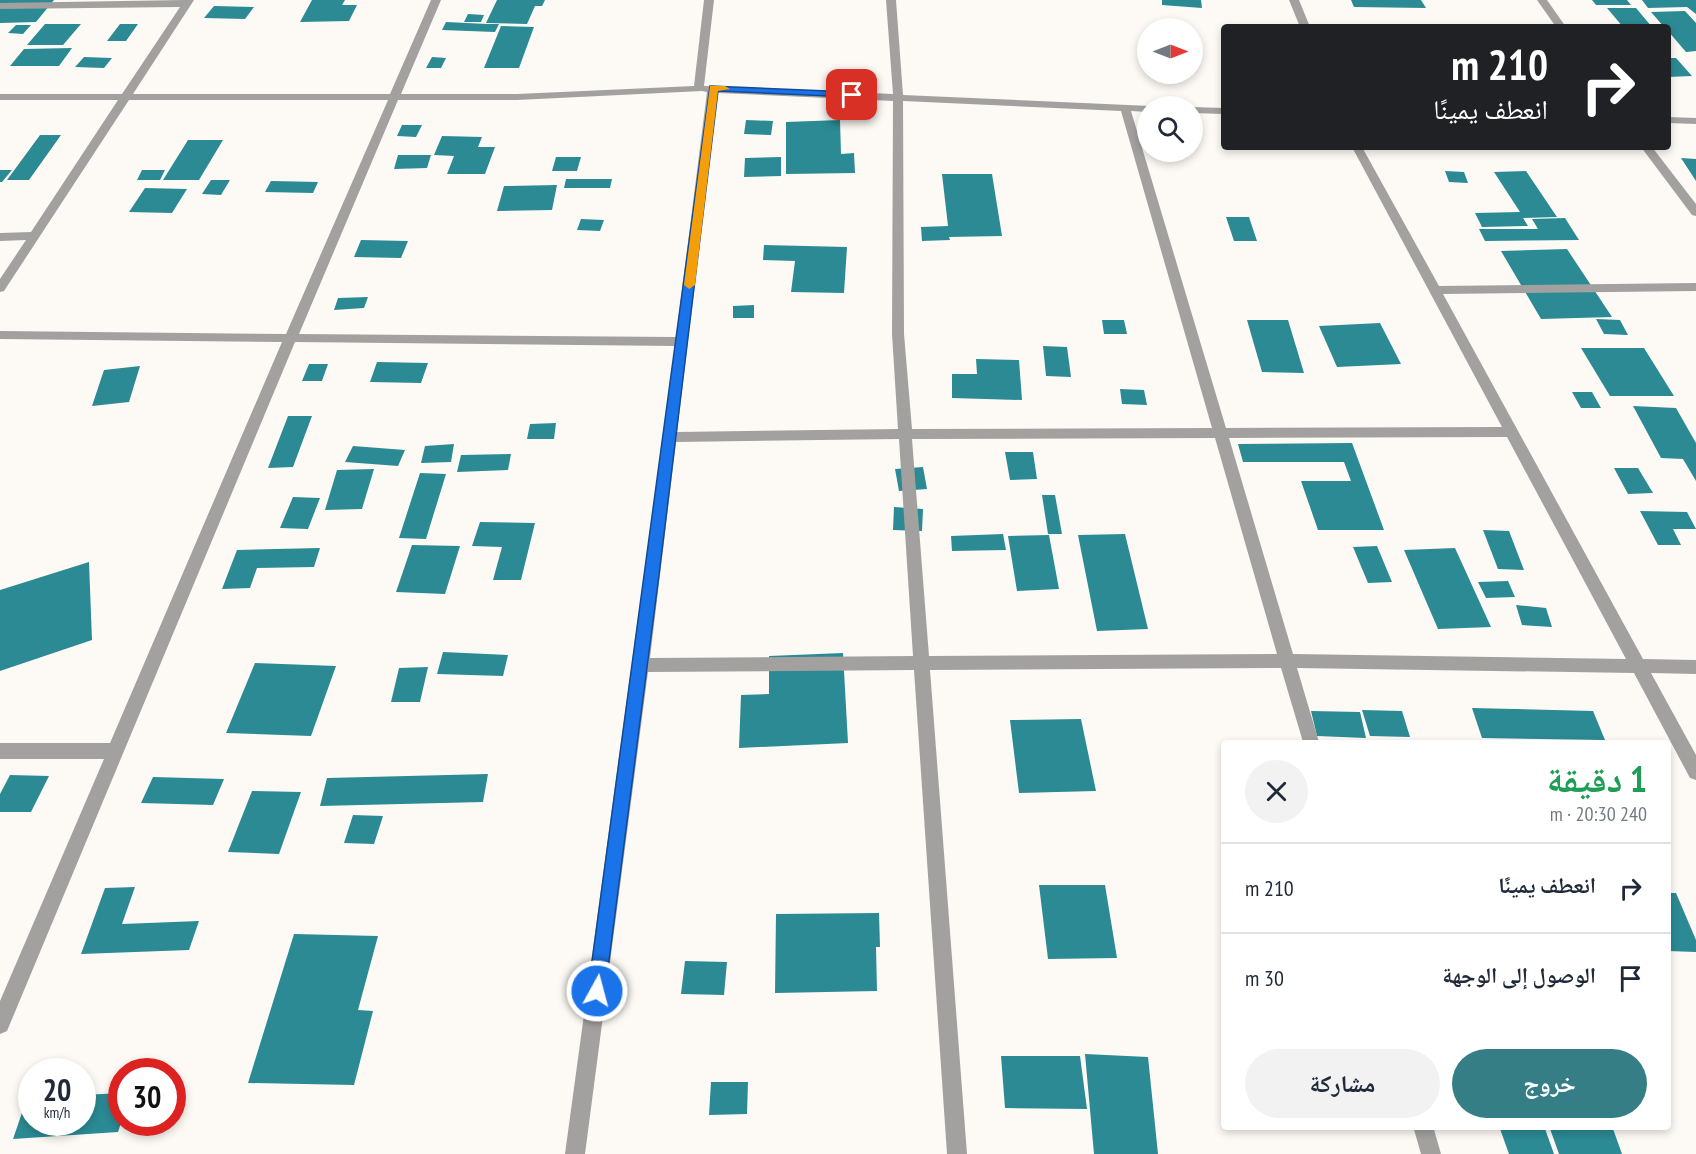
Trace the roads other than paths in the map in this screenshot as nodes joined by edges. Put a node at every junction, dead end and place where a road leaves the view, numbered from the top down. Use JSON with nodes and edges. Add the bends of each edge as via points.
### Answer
{"nodes":[{"id":1,"x":436,"y":0,"type":"edge"},
{"id":2,"x":709,"y":0,"type":"edge"},
{"id":3,"x":891,"y":0,"type":"edge"},
{"id":4,"x":1294,"y":0,"type":"edge"},
{"id":5,"x":1542,"y":0,"type":"edge"},
{"id":6,"x":188,"y":2,"type":"edge"},
{"id":7,"x":0,"y":6,"type":"edge"},
{"id":8,"x":1304,"y":24,"type":"edge"},
{"id":9,"x":1559,"y":24,"type":"edge"},
{"id":10,"x":706,"y":88,"type":"junction"},
{"id":11,"x":129,"y":95,"type":"junction"},
{"id":12,"x":0,"y":97,"type":"edge"},
{"id":13,"x":396,"y":97,"type":"junction"},
{"id":14,"x":898,"y":97,"type":"junction"},
{"id":15,"x":1125,"y":108,"type":"junction"},
{"id":16,"x":1137,"y":109,"type":"edge"},
{"id":17,"x":1203,"y":110,"type":"edge"},
{"id":18,"x":1221,"y":111,"type":"edge"},
{"id":19,"x":1671,"y":120,"type":"edge"},
{"id":20,"x":1696,"y":121,"type":"edge"},
{"id":21,"x":1359,"y":150,"type":"edge"},
{"id":22,"x":1648,"y":150,"type":"edge"},
{"id":23,"x":1696,"y":212,"type":"edge"},
{"id":24,"x":35,"y":236,"type":"junction"},
{"id":25,"x":0,"y":237,"type":"edge"},
{"id":26,"x":0,"y":288,"type":"edge"},
{"id":27,"x":1696,"y":288,"type":"edge"},
{"id":28,"x":1435,"y":290,"type":"junction"},
{"id":29,"x":0,"y":335,"type":"edge"},
{"id":30,"x":291,"y":339,"type":"junction"},
{"id":31,"x":682,"y":342,"type":"junction"},
{"id":32,"x":1220,"y":432,"type":"junction"},
{"id":33,"x":1512,"y":432,"type":"junction"},
{"id":34,"x":905,"y":434,"type":"junction"},
{"id":35,"x":670,"y":437,"type":"junction"},
{"id":36,"x":1287,"y":661,"type":"junction"},
{"id":37,"x":922,"y":662,"type":"junction"},
{"id":38,"x":640,"y":665,"type":"junction"},
{"id":39,"x":1639,"y":667,"type":"junction"},
{"id":40,"x":1696,"y":667,"type":"edge"},
{"id":41,"x":1310,"y":740,"type":"edge"},
{"id":42,"x":0,"y":751,"type":"edge"},
{"id":43,"x":115,"y":751,"type":"junction"},
{"id":44,"x":1696,"y":772,"type":"edge"},
{"id":45,"x":0,"y":1024,"type":"edge"},
{"id":46,"x":1424,"y":1130,"type":"edge"},
{"id":47,"x":575,"y":1154,"type":"edge"},
{"id":48,"x":957,"y":1154,"type":"edge"},
{"id":49,"x":1431,"y":1154,"type":"edge"}],
"edges":[{"from":1,"to":13,"type":"street"},
{"from":2,"to":10,"type":"street"},
{"from":3,"to":14,"type":"street"},
{"from":4,"to":8,"type":"street"},
{"from":5,"to":9,"type":"street"},
{"from":6,"to":7,"type":"street"},
{"from":6,"to":11,"type":"street"},
{"from":10,"to":13,"type":"street","via":[[517,97]]},
{"from":10,"to":14,"type":"street"},
{"from":10,"to":31,"type":"street"},
{"from":11,"to":12,"type":"street"},
{"from":11,"to":13,"type":"street"},
{"from":11,"to":24,"type":"street"},
{"from":13,"to":30,"type":"street"},
{"from":14,"to":15,"type":"street"},
{"from":14,"to":34,"type":"street","via":[[898,334]]},
{"from":15,"to":16,"type":"street"},
{"from":15,"to":32,"type":"street"},
{"from":17,"to":18,"type":"street"},
{"from":19,"to":20,"type":"street"},
{"from":21,"to":28,"type":"street"},
{"from":22,"to":23,"type":"street"},
{"from":24,"to":25,"type":"street"},
{"from":24,"to":26,"type":"street"},
{"from":27,"to":28,"type":"street"},
{"from":28,"to":33,"type":"street"},
{"from":29,"to":30,"type":"street"},
{"from":30,"to":31,"type":"street"},
{"from":30,"to":43,"type":"street"},
{"from":31,"to":35,"type":"street"},
{"from":32,"to":33,"type":"street"},
{"from":32,"to":34,"type":"street"},
{"from":32,"to":36,"type":"street"},
{"from":33,"to":39,"type":"street"},
{"from":34,"to":35,"type":"street"},
{"from":34,"to":37,"type":"street"},
{"from":35,"to":38,"type":"street"},
{"from":36,"to":37,"type":"street"},
{"from":36,"to":39,"type":"street"},
{"from":36,"to":41,"type":"street"},
{"from":37,"to":38,"type":"street"},
{"from":37,"to":48,"type":"street"},
{"from":38,"to":47,"type":"street"},
{"from":39,"to":40,"type":"street"},
{"from":39,"to":44,"type":"street"},
{"from":42,"to":43,"type":"street"},
{"from":43,"to":45,"type":"street"},
{"from":46,"to":49,"type":"street"}]}
